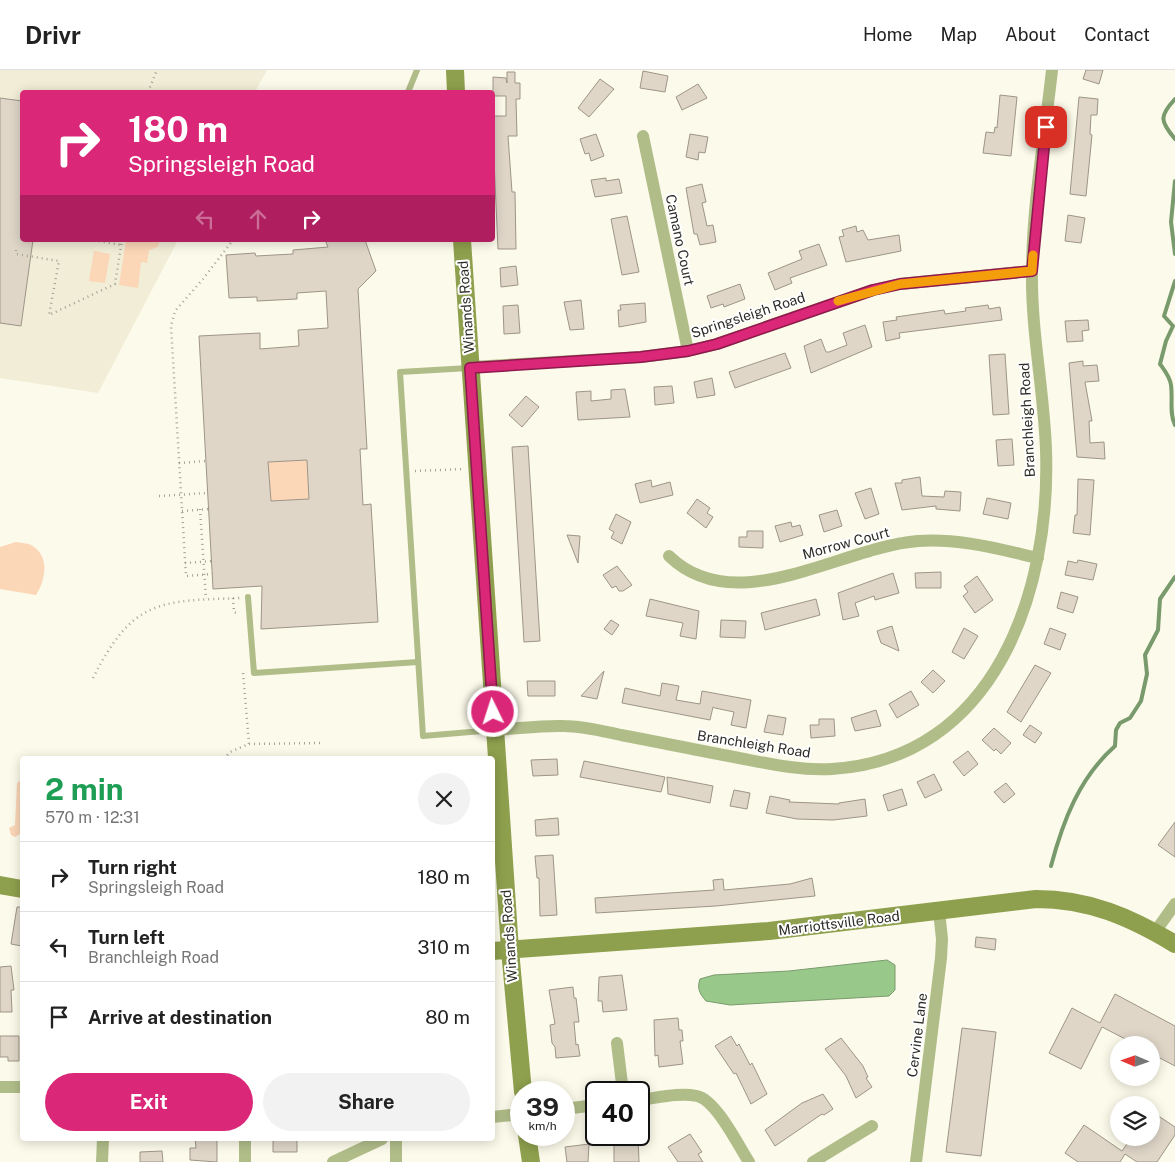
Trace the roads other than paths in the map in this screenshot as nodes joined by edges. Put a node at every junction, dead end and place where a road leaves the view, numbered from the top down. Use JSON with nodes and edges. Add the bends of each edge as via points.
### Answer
{"nodes":[{"id":1,"x":417,"y":70,"type":"edge"},
{"id":2,"x":456,"y":70,"type":"edge"},
{"id":3,"x":1052,"y":70,"type":"edge"},
{"id":4,"x":409,"y":90,"type":"edge"},
{"id":5,"x":456,"y":90,"type":"edge"},
{"id":6,"x":643,"y":136,"type":"dead end"},
{"id":7,"x":462,"y":242,"type":"edge"},
{"id":8,"x":1032,"y":271,"type":"junction"},
{"id":9,"x":688,"y":351,"type":"junction"},
{"id":10,"x":470,"y":368,"type":"junction"},
{"id":11,"x":668,"y":556,"type":"dead end"},
{"id":12,"x":1038,"y":558,"type":"junction"},
{"id":13,"x":248,"y":597,"type":"road end"},
{"id":14,"x":418,"y":662,"type":"junction"},
{"id":15,"x":494,"y":730,"type":"junction"},
{"id":16,"x":495,"y":756,"type":"edge"},
{"id":17,"x":495,"y":761,"type":"edge"},
{"id":18,"x":0,"y":885,"type":"edge"},
{"id":19,"x":20,"y":889,"type":"edge"},
{"id":20,"x":1175,"y":904,"type":"edge"},
{"id":21,"x":939,"y":911,"type":"junction"},
{"id":22,"x":1155,"y":932,"type":"junction"},
{"id":23,"x":1175,"y":944,"type":"edge"},
{"id":24,"x":501,"y":950,"type":"edge"},
{"id":25,"x":617,"y":1043,"type":"dead end"},
{"id":26,"x":521,"y":1081,"type":"edge"},
{"id":27,"x":622,"y":1081,"type":"edge"},
{"id":28,"x":0,"y":1087,"type":"edge"},
{"id":29,"x":20,"y":1087,"type":"edge"},
{"id":30,"x":650,"y":1099,"type":"edge"},
{"id":31,"x":510,"y":1115,"type":"edge"},
{"id":32,"x":495,"y":1117,"type":"edge"},
{"id":33,"x":872,"y":1126,"type":"dead end"},
{"id":34,"x":104,"y":1141,"type":"edge"},
{"id":35,"x":245,"y":1141,"type":"edge"},
{"id":36,"x":378,"y":1141,"type":"edge"},
{"id":37,"x":396,"y":1141,"type":"edge"},
{"id":38,"x":529,"y":1146,"type":"edge"},
{"id":39,"x":102,"y":1162,"type":"edge"},
{"id":40,"x":245,"y":1162,"type":"edge"},
{"id":41,"x":333,"y":1162,"type":"edge"},
{"id":42,"x":396,"y":1162,"type":"edge"},
{"id":43,"x":531,"y":1162,"type":"edge"},
{"id":44,"x":749,"y":1162,"type":"edge"},
{"id":45,"x":813,"y":1162,"type":"edge"},
{"id":46,"x":916,"y":1162,"type":"edge"}],
"edges":[{"from":1,"to":4,"type":"lane"},
{"from":2,"to":5,"type":"street"},
{"from":3,"to":8,"type":"street","name":"Branchleigh Road"},
{"from":6,"to":9,"type":"street","name":"Camano Court"},
{"from":7,"to":10,"type":"street","name":"Winands Road"},
{"from":8,"to":9,"type":"street","name":"Springsleigh Road","via":[[900,284],[873,290]]},
{"from":8,"to":12,"type":"street","name":"Branchleigh Road","via":[[1046,452],[1043,527]]},
{"from":9,"to":10,"type":"street","name":"Springsleigh Road"},
{"from":10,"to":14,"type":"lane","via":[[400,372]]},
{"from":10,"to":15,"type":"street","name":"Winands Road"},
{"from":11,"to":12,"type":"street","name":"Morrow Court","via":[[694,574],[735,582],[776,578],[888,545],[917,541],[966,542]]},
{"from":12,"to":15,"type":"street","name":"Branchleigh Road","via":[[1012,640],[983,690],[946,728],[922,743],[878,762],[855,767],[806,769],[587,728]]},
{"from":13,"to":14,"type":"lane","via":[[254,673]]},
{"from":14,"to":15,"type":"lane","via":[[423,736]]},
{"from":15,"to":16,"type":"street","name":"Winands Road"},
{"from":17,"to":24,"type":"street","name":"Winands Road"},
{"from":18,"to":19,"type":"street"},
{"from":20,"to":22,"type":"street"},
{"from":21,"to":22,"type":"street","name":"Marriottsville Road","via":[[1036,899],[1064,899],[1112,912]]},
{"from":21,"to":24,"type":"street","name":"Marriottsville Road","via":[[769,932]]},
{"from":21,"to":46,"type":"street","name":"Cervine Lane","via":[[941,958]]},
{"from":22,"to":23,"type":"street","name":"Marriottsville Road"},
{"from":24,"to":26,"type":"street","name":"Winands Road"},
{"from":25,"to":27,"type":"street"},
{"from":28,"to":29,"type":"street"},
{"from":30,"to":44,"type":"street","via":[[686,1095],[706,1100]]},
{"from":31,"to":32,"type":"street"},
{"from":33,"to":45,"type":"street"},
{"from":34,"to":39,"type":"street"},
{"from":35,"to":40,"type":"street"},
{"from":36,"to":41,"type":"street"},
{"from":37,"to":42,"type":"street"},
{"from":38,"to":43,"type":"street"}]}
